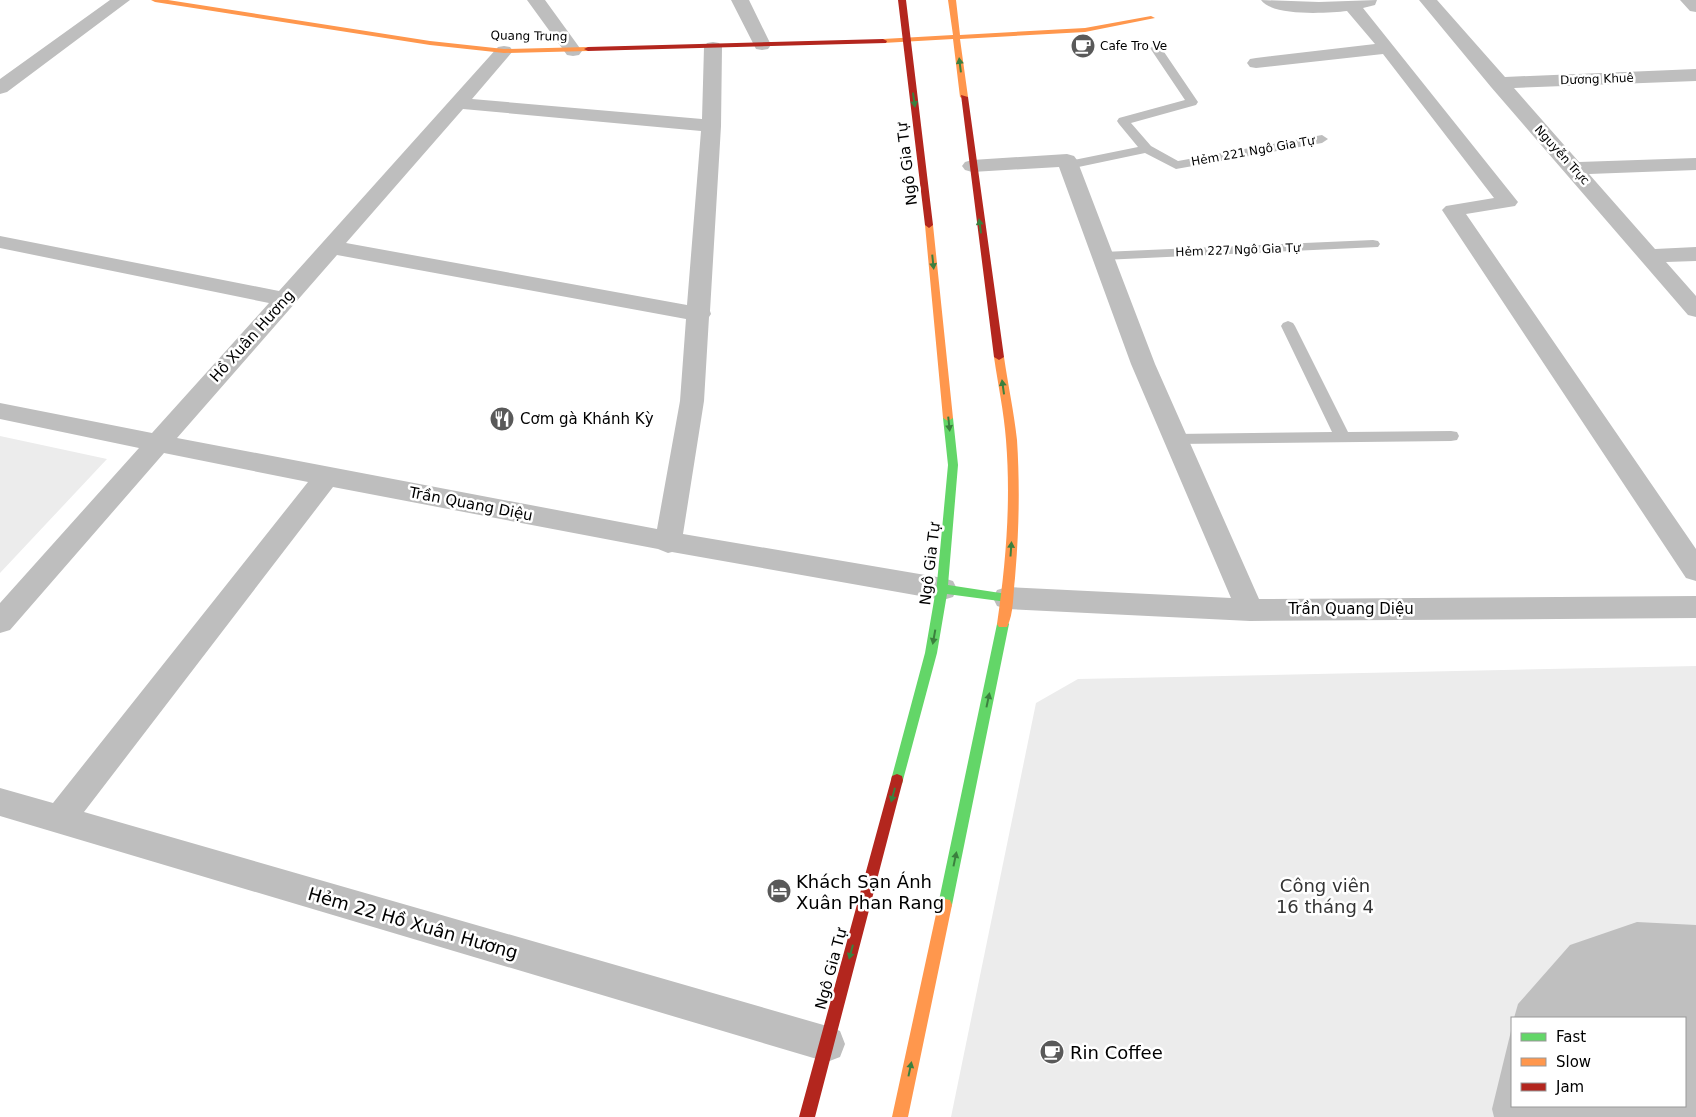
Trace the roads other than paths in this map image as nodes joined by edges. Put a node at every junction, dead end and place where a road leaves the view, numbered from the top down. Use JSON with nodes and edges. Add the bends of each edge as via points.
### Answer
{"nodes":[{"id":1,"x":121,"y":0,"type":"edge"},
{"id":2,"x":154,"y":0,"type":"edge"},
{"id":3,"x":536,"y":0,"type":"edge"},
{"id":4,"x":740,"y":0,"type":"edge"},
{"id":5,"x":902,"y":0,"type":"edge"},
{"id":6,"x":952,"y":0,"type":"edge"},
{"id":7,"x":1270,"y":0,"type":"edge"},
{"id":8,"x":1372,"y":0,"type":"edge"},
{"id":9,"x":1428,"y":0,"type":"edge"},
{"id":10,"x":1689,"y":0,"type":"edge"},
{"id":11,"x":1352,"y":5,"type":"junction"},
{"id":12,"x":1696,"y":7,"type":"edge"},
{"id":13,"x":1151,"y":18,"type":"dead end"},
{"id":14,"x":957,"y":38,"type":"junction"},
{"id":15,"x":906,"y":40,"type":"junction"},
{"id":16,"x":762,"y":45,"type":"junction"},
{"id":17,"x":713,"y":48,"type":"junction"},
{"id":18,"x":1156,"y":48,"type":"dead end"},
{"id":19,"x":1388,"y":48,"type":"junction"},
{"id":20,"x":504,"y":51,"type":"junction"},
{"id":21,"x":573,"y":51,"type":"junction"},
{"id":22,"x":1256,"y":63,"type":"dead end"},
{"id":23,"x":1696,"y":75,"type":"edge"},
{"id":24,"x":1498,"y":83,"type":"junction"},
{"id":25,"x":0,"y":88,"type":"edge"},
{"id":26,"x":458,"y":104,"type":"junction"},
{"id":27,"x":711,"y":126,"type":"junction"},
{"id":28,"x":1322,"y":138,"type":"dead end"},
{"id":29,"x":1147,"y":149,"type":"junction"},
{"id":30,"x":1696,"y":164,"type":"edge"},
{"id":31,"x":1069,"y":165,"type":"junction"},
{"id":32,"x":972,"y":166,"type":"junction"},
{"id":33,"x":1574,"y":168,"type":"junction"},
{"id":34,"x":0,"y":242,"type":"edge"},
{"id":35,"x":1373,"y":244,"type":"dead end"},
{"id":36,"x":331,"y":247,"type":"junction"},
{"id":37,"x":1696,"y":254,"type":"edge"},
{"id":38,"x":1103,"y":256,"type":"junction"},
{"id":39,"x":1651,"y":256,"type":"junction"},
{"id":40,"x":285,"y":299,"type":"junction"},
{"id":41,"x":1696,"y":310,"type":"edge"},
{"id":42,"x":700,"y":314,"type":"junction"},
{"id":43,"x":1288,"y":326,"type":"dead end"},
{"id":44,"x":0,"y":411,"type":"edge"},
{"id":45,"x":1451,"y":436,"type":"dead end"},
{"id":46,"x":1344,"y":437,"type":"junction"},
{"id":47,"x":1175,"y":439,"type":"junction"},
{"id":48,"x":157,"y":444,"type":"junction"},
{"id":49,"x":327,"y":476,"type":"junction"},
{"id":50,"x":668,"y":542,"type":"junction"},
{"id":51,"x":1696,"y":570,"type":"edge"},
{"id":52,"x":943,"y":589,"type":"junction"},
{"id":53,"x":1007,"y":598,"type":"junction"},
{"id":54,"x":1696,"y":608,"type":"edge"},
{"id":55,"x":1250,"y":610,"type":"junction"},
{"id":56,"x":0,"y":622,"type":"edge"},
{"id":57,"x":0,"y":802,"type":"edge"},
{"id":58,"x":59,"y":820,"type":"junction"},
{"id":59,"x":827,"y":1044,"type":"junction"},
{"id":60,"x":807,"y":1117,"type":"edge"},
{"id":61,"x":900,"y":1117,"type":"edge"}],
"edges":[{"from":1,"to":25,"type":"street"},
{"from":2,"to":20,"type":"main road","name":"Quang Trung","via":[[430,43]]},
{"from":3,"to":21,"type":"street"},
{"from":4,"to":16,"type":"street"},
{"from":5,"to":15,"type":"main road","name":"Ngô Gia Tự"},
{"from":6,"to":14,"type":"main road"},
{"from":7,"to":11,"type":"street","via":[[1318,8]]},
{"from":8,"to":11,"type":"street"},
{"from":9,"to":24,"type":"street","name":"Nguyễn Trực"},
{"from":10,"to":12,"type":"street"},
{"from":11,"to":19,"type":"street"},
{"from":13,"to":14,"type":"main road","name":"Quang Trung","via":[[1085,30]]},
{"from":14,"to":15,"type":"main road","name":"Quang Trung"},
{"from":32,"to":14,"type":"main road","one_way":true},
{"from":15,"to":16,"type":"main road","name":"Quang Trung"},
{"from":15,"to":52,"type":"main road","name":"Ngô Gia Tự","one_way":true,"via":[[922,157],[953,465]]},
{"from":16,"to":17,"type":"main road","name":"Quang Trung"},
{"from":17,"to":21,"type":"main road","name":"Quang Trung"},
{"from":17,"to":27,"type":"street"},
{"from":18,"to":29,"type":"lane","via":[[1192,102],[1123,121]]},
{"from":19,"to":22,"type":"street"},
{"from":19,"to":51,"type":"street","via":[[1508,202],[1453,210]]},
{"from":20,"to":21,"type":"main road","name":"Quang Trung"},
{"from":20,"to":26,"type":"street","name":"Hồ Xuân Hương"},
{"from":23,"to":24,"type":"street","name":"Dương Khuê"},
{"from":24,"to":33,"type":"street","name":"Nguyễn Trực"},
{"from":26,"to":27,"type":"street"},
{"from":26,"to":36,"type":"street","name":"Hồ Xuân Hương"},
{"from":27,"to":42,"type":"street"},
{"from":28,"to":29,"type":"lane","name":"Hẻm 221 Ngô Gia Tự","via":[[1176,165]]},
{"from":29,"to":31,"type":"lane"},
{"from":30,"to":33,"type":"street"},
{"from":31,"to":32,"type":"street","via":[[1067,160]]},
{"from":31,"to":38,"type":"street"},
{"from":53,"to":32,"type":"main road","one_way":true,"via":[[1013,516],[1012,450]]},
{"from":33,"to":39,"type":"street","name":"Nguyễn Trực"},
{"from":34,"to":40,"type":"street"},
{"from":35,"to":38,"type":"lane","name":"Hẻm 227 Ngô Gia Tự"},
{"from":36,"to":40,"type":"street","name":"Hồ Xuân Hương"},
{"from":36,"to":42,"type":"street"},
{"from":37,"to":39,"type":"street"},
{"from":38,"to":47,"type":"street"},
{"from":39,"to":41,"type":"street","name":"Nguyễn Trực"},
{"from":40,"to":48,"type":"street","name":"Hồ Xuân Hương"},
{"from":42,"to":50,"type":"street","via":[[692,401]]},
{"from":43,"to":46,"type":"lane"},
{"from":44,"to":48,"type":"street","name":"Trần Quang Diệu"},
{"from":45,"to":46,"type":"lane"},
{"from":46,"to":47,"type":"lane"},
{"from":47,"to":55,"type":"street"},
{"from":48,"to":49,"type":"street","name":"Trần Quang Diệu"},
{"from":48,"to":56,"type":"street","name":"Hồ Xuân Hương"},
{"from":49,"to":50,"type":"street","name":"Trần Quang Diệu"},
{"from":49,"to":58,"type":"street"},
{"from":50,"to":52,"type":"street","name":"Trần Quang Diệu"},
{"from":52,"to":53,"type":"main road"},
{"from":52,"to":59,"type":"main road","name":"Ngô Gia Tự","one_way":true,"via":[[931,653]]},
{"from":53,"to":55,"type":"street","name":"Trần Quang Diệu"},
{"from":61,"to":53,"type":"main road","one_way":true},
{"from":54,"to":55,"type":"street","name":"Trần Quang Diệu"},
{"from":57,"to":58,"type":"street","name":"Hẻm 22 Hồ Xuân Hương"},
{"from":58,"to":59,"type":"street","name":"Hẻm 22 Hồ Xuân Hương"},
{"from":59,"to":60,"type":"main road","name":"Ngô Gia Tự"}]}
